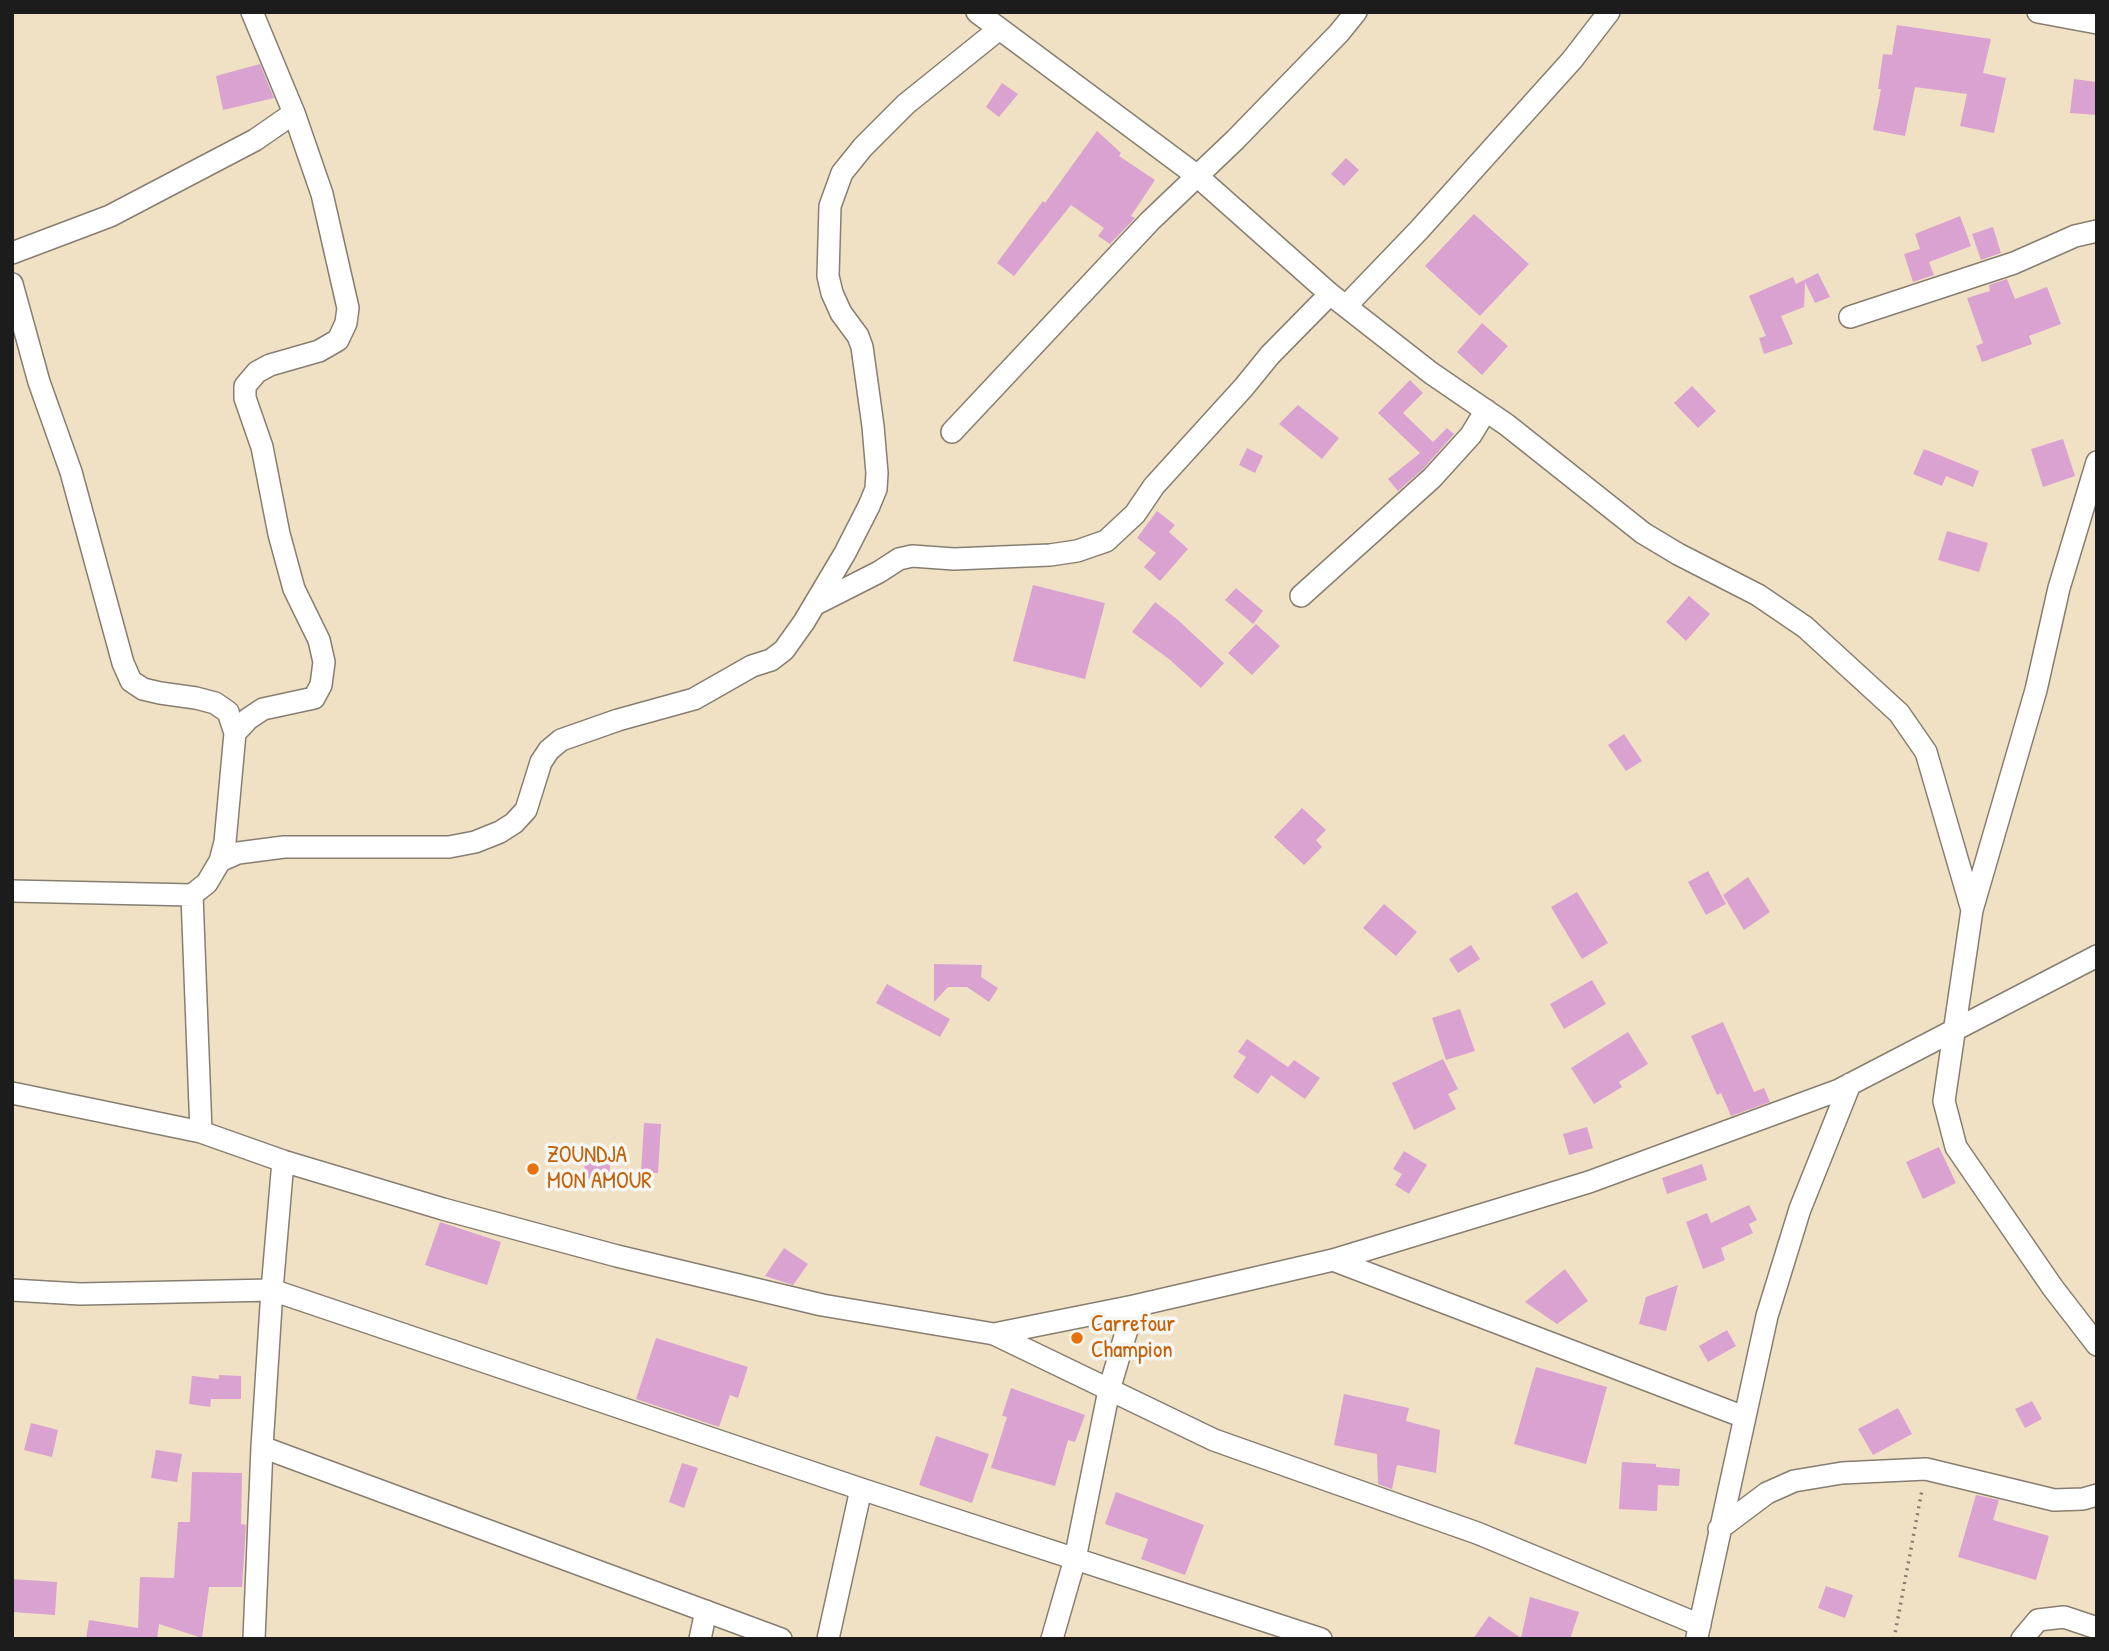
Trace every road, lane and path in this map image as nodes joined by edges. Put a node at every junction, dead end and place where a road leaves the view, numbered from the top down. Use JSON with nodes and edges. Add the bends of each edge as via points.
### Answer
{"nodes":[{"id":1,"x":252,"y":12,"type":"edge"},
{"id":2,"x":977,"y":12,"type":"edge"},
{"id":3,"x":1356,"y":12,"type":"edge"},
{"id":4,"x":1609,"y":12,"type":"edge"},
{"id":5,"x":2038,"y":12,"type":"edge"},
{"id":6,"x":2097,"y":23,"type":"edge"},
{"id":7,"x":998,"y":30,"type":"junction"},
{"id":8,"x":294,"y":113,"type":"junction"},
{"id":9,"x":1196,"y":175,"type":"junction"},
{"id":10,"x":2097,"y":231,"type":"edge"},
{"id":11,"x":12,"y":253,"type":"edge"},
{"id":12,"x":12,"y":284,"type":"edge"},
{"id":13,"x":1338,"y":300,"type":"junction"},
{"id":14,"x":1850,"y":317,"type":"dead end"},
{"id":15,"x":1486,"y":410,"type":"junction"},
{"id":16,"x":952,"y":432,"type":"dead end"},
{"id":17,"x":2097,"y":462,"type":"edge"},
{"id":18,"x":1301,"y":596,"type":"dead end"},
{"id":19,"x":814,"y":605,"type":"junction"},
{"id":20,"x":235,"y":733,"type":"junction"},
{"id":21,"x":220,"y":861,"type":"junction"},
{"id":22,"x":12,"y":891,"type":"edge"},
{"id":23,"x":192,"y":895,"type":"junction"},
{"id":24,"x":1972,"y":910,"type":"junction"},
{"id":25,"x":2097,"y":956,"type":"edge"},
{"id":26,"x":1955,"y":1031,"type":"junction"},
{"id":27,"x":1850,"y":1084,"type":"junction"},
{"id":28,"x":12,"y":1093,"type":"edge"},
{"id":29,"x":201,"y":1132,"type":"junction"},
{"id":30,"x":283,"y":1161,"type":"junction"},
{"id":31,"x":1333,"y":1260,"type":"junction"},
{"id":32,"x":12,"y":1290,"type":"edge"},
{"id":33,"x":272,"y":1290,"type":"junction"},
{"id":34,"x":1134,"y":1307,"type":"junction"},
{"id":35,"x":995,"y":1334,"type":"junction"},
{"id":36,"x":2097,"y":1345,"type":"edge"},
{"id":37,"x":1109,"y":1390,"type":"junction"},
{"id":38,"x":1744,"y":1417,"type":"junction"},
{"id":39,"x":262,"y":1447,"type":"junction"},
{"id":40,"x":1926,"y":1469,"type":"junction"},
{"id":41,"x":861,"y":1489,"type":"junction"},
{"id":42,"x":2097,"y":1495,"type":"edge"},
{"id":43,"x":1719,"y":1529,"type":"junction"},
{"id":44,"x":1075,"y":1559,"type":"junction"},
{"id":45,"x":706,"y":1611,"type":"junction"},
{"id":46,"x":2097,"y":1629,"type":"edge"},
{"id":47,"x":1698,"y":1632,"type":"edge"},
{"id":48,"x":254,"y":1639,"type":"edge"},
{"id":49,"x":701,"y":1639,"type":"edge"},
{"id":50,"x":781,"y":1639,"type":"edge"},
{"id":51,"x":828,"y":1639,"type":"edge"},
{"id":52,"x":1052,"y":1639,"type":"edge"},
{"id":53,"x":1321,"y":1639,"type":"edge"},
{"id":54,"x":1894,"y":1639,"type":"edge"},
{"id":55,"x":2022,"y":1639,"type":"edge"}],
"edges":[{"from":1,"to":8,"type":"street"},
{"from":2,"to":7,"type":"street"},
{"from":3,"to":9,"type":"street"},
{"from":4,"to":13,"type":"street","via":[[1572,60],[1419,230]]},
{"from":5,"to":6,"type":"street"},
{"from":7,"to":9,"type":"street"},
{"from":7,"to":19,"type":"street","via":[[906,104],[863,146],[842,173],[830,206],[828,276],[831,293],[862,347],[877,473],[869,506]]},
{"from":8,"to":11,"type":"street","via":[[255,140],[110,216]]},
{"from":8,"to":20,"type":"street","via":[[322,194],[341,271],[346,324],[338,340],[319,351],[257,372],[245,386],[245,398],[262,447],[294,589],[319,640],[324,662],[314,698],[264,709]]},
{"from":9,"to":13,"type":"street"},
{"from":9,"to":16,"type":"street"},
{"from":10,"to":14,"type":"street"},
{"from":12,"to":20,"type":"street","via":[[131,681],[160,694],[215,703],[228,712]]},
{"from":13,"to":15,"type":"street"},
{"from":13,"to":19,"type":"street","via":[[1270,355],[1154,486],[1135,514],[1106,541],[1050,555],[912,556]]},
{"from":15,"to":18,"type":"street","via":[[1471,435],[1432,478]]},
{"from":15,"to":24,"type":"street","via":[[1643,533],[1758,595],[1805,627],[1899,713],[1926,752]]},
{"from":17,"to":24,"type":"street"},
{"from":19,"to":21,"type":"street","via":[[784,650],[771,660],[694,699],[561,740],[541,762],[526,810],[500,832],[449,847],[285,847],[238,853]]},
{"from":20,"to":21,"type":"street"},
{"from":21,"to":23,"type":"street","via":[[207,883]]},
{"from":22,"to":23,"type":"street"},
{"from":23,"to":29,"type":"street"},
{"from":24,"to":26,"type":"street"},
{"from":25,"to":26,"type":"street"},
{"from":26,"to":27,"type":"street"},
{"from":26,"to":36,"type":"street","via":[[1944,1101],[1956,1147]]},
{"from":27,"to":31,"type":"street","via":[[1590,1182]]},
{"from":27,"to":38,"type":"street","via":[[1797,1220],[1767,1316]]},
{"from":28,"to":29,"type":"street"},
{"from":29,"to":30,"type":"street"},
{"from":30,"to":33,"type":"street"},
{"from":30,"to":35,"type":"street","via":[[443,1209],[822,1306]]},
{"from":31,"to":34,"type":"street"},
{"from":31,"to":38,"type":"street"},
{"from":32,"to":33,"type":"street","via":[[79,1294]]},
{"from":33,"to":39,"type":"street"},
{"from":33,"to":41,"type":"street"},
{"from":34,"to":35,"type":"street"},
{"from":34,"to":37,"type":"street"},
{"from":35,"to":37,"type":"street"},
{"from":37,"to":44,"type":"street"},
{"from":37,"to":47,"type":"street","via":[[1214,1440],[1477,1533]]},
{"from":38,"to":43,"type":"street"},
{"from":39,"to":45,"type":"street"},
{"from":39,"to":48,"type":"street"},
{"from":40,"to":42,"type":"street","via":[[2054,1500]]},
{"from":40,"to":43,"type":"street","via":[[1842,1473],[1794,1481],[1768,1493]]},
{"from":40,"to":54,"type":"path"},
{"from":41,"to":44,"type":"street"},
{"from":41,"to":51,"type":"street"},
{"from":43,"to":47,"type":"street"},
{"from":44,"to":52,"type":"street"},
{"from":44,"to":53,"type":"street"},
{"from":45,"to":49,"type":"street"},
{"from":45,"to":50,"type":"street"},
{"from":46,"to":55,"type":"street","via":[[2064,1617],[2038,1620]]}]}
